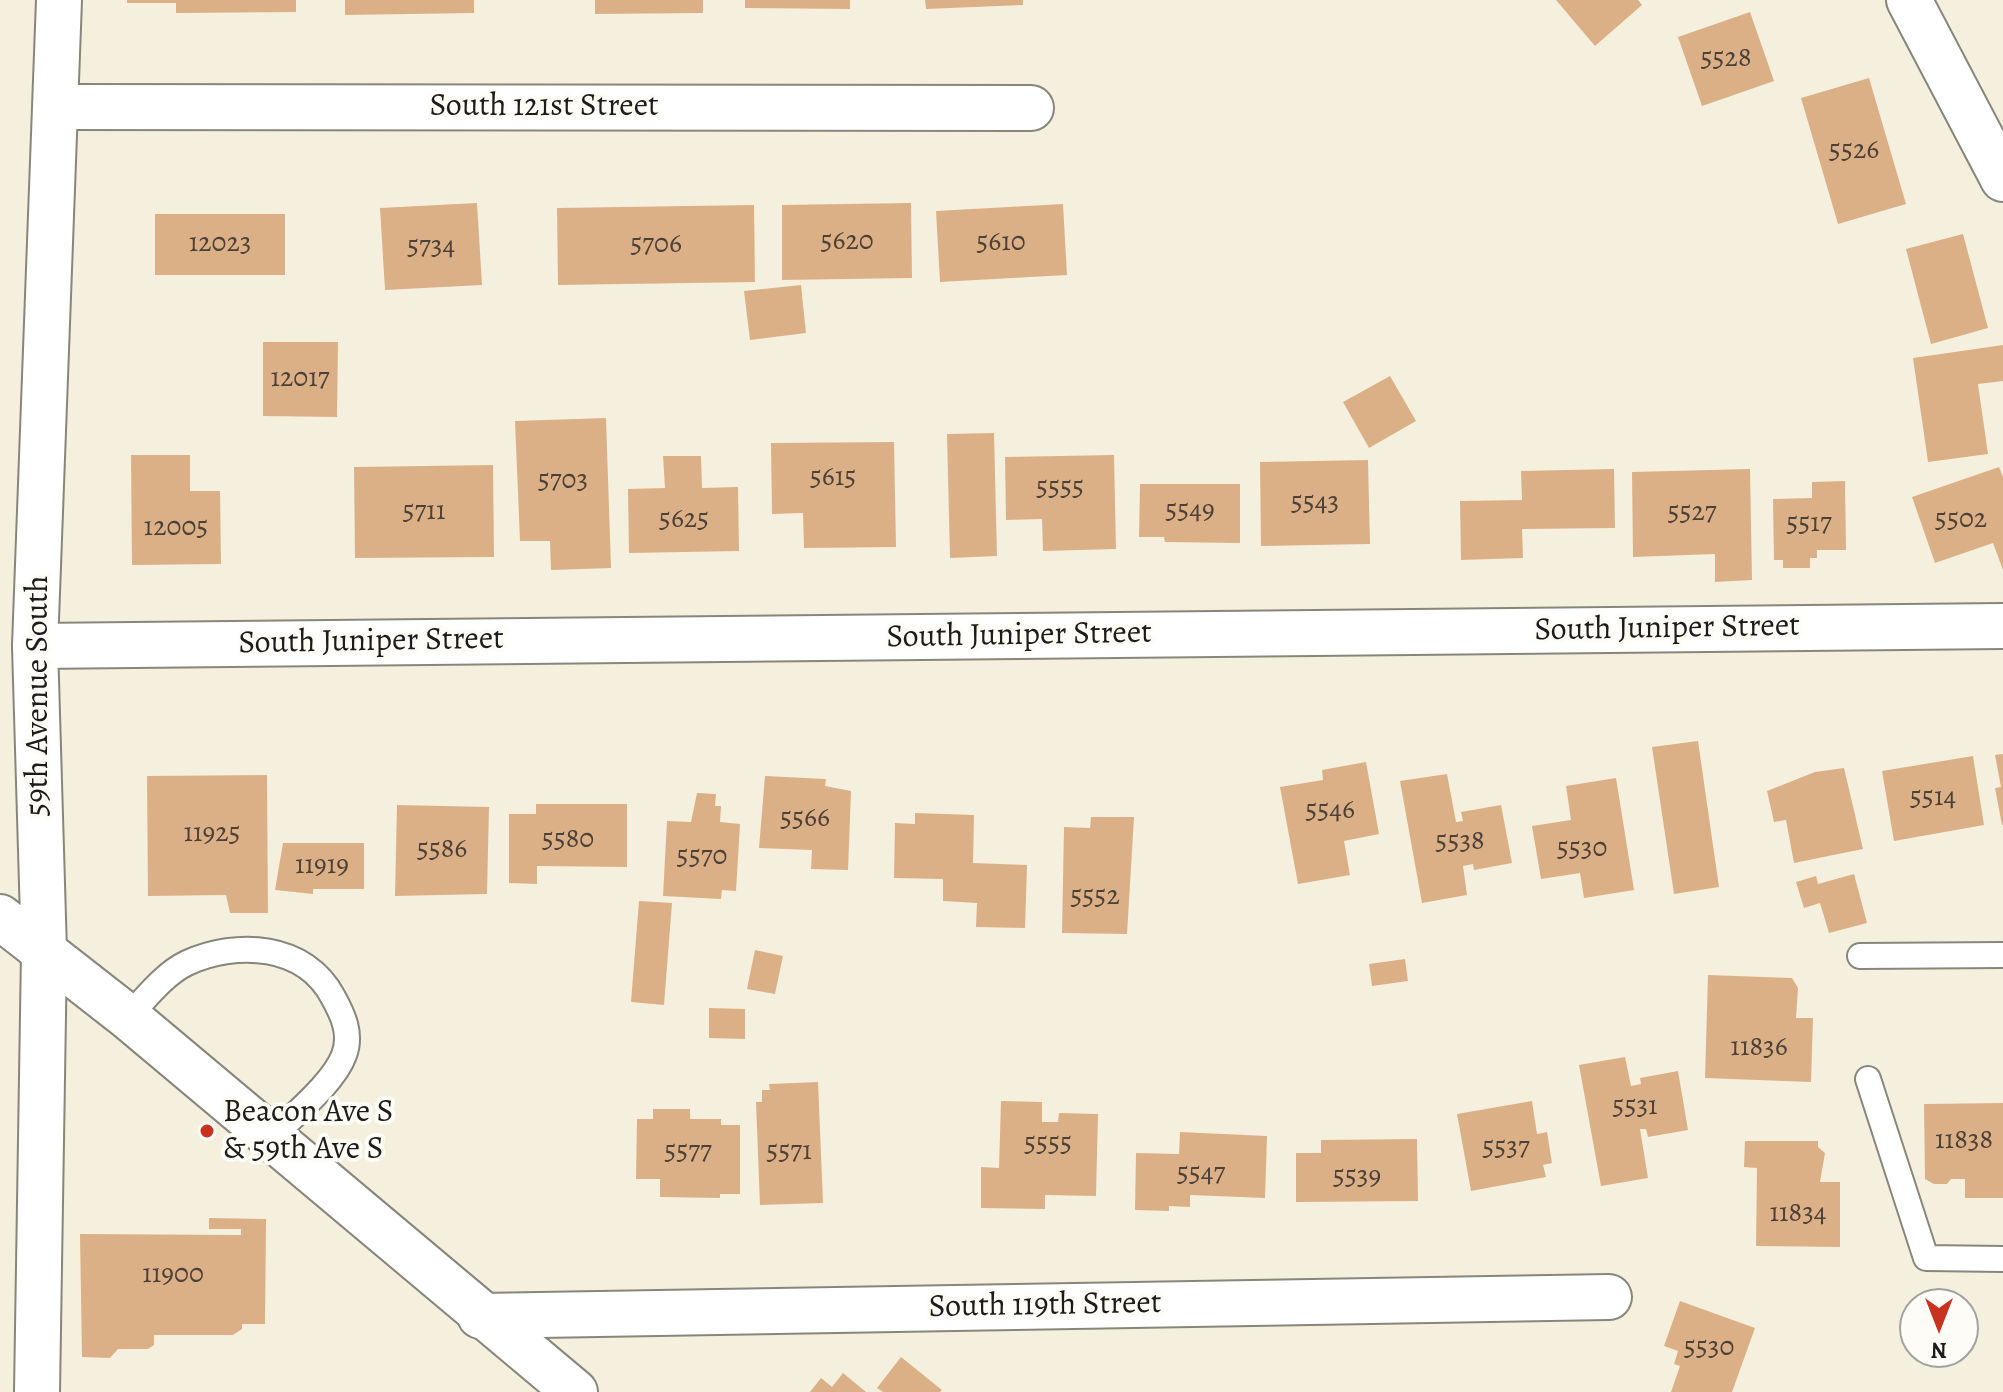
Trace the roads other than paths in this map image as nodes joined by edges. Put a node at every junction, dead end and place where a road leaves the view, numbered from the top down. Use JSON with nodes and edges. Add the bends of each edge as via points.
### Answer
{"nodes":[{"id":1,"x":59,"y":0,"type":"edge"},
{"id":2,"x":1909,"y":0,"type":"edge"},
{"id":3,"x":57,"y":107,"type":"junction"},
{"id":4,"x":1031,"y":108,"type":"dead end"},
{"id":5,"x":2003,"y":179,"type":"edge"},
{"id":6,"x":2003,"y":626,"type":"edge"},
{"id":7,"x":35,"y":646,"type":"junction"},
{"id":8,"x":0,"y":917,"type":"edge"},
{"id":9,"x":44,"y":952,"type":"junction"},
{"id":10,"x":2003,"y":955,"type":"edge"},
{"id":11,"x":1860,"y":956,"type":"dead end"},
{"id":12,"x":128,"y":1017,"type":"junction"},
{"id":13,"x":1868,"y":1079,"type":"dead end"},
{"id":14,"x":271,"y":1138,"type":"junction"},
{"id":15,"x":2003,"y":1259,"type":"edge"},
{"id":16,"x":1609,"y":1297,"type":"dead end"},
{"id":17,"x":480,"y":1316,"type":"junction"},
{"id":18,"x":37,"y":1392,"type":"edge"},
{"id":19,"x":575,"y":1392,"type":"edge"}],
"edges":[{"from":1,"to":3,"type":"street","name":"59th Avenue South"},
{"from":2,"to":5,"type":"street"},
{"from":3,"to":4,"type":"street","name":"South 121st Street"},
{"from":3,"to":7,"type":"street","name":"59th Avenue South"},
{"from":6,"to":7,"type":"street","name":"South Juniper Street"},
{"from":7,"to":9,"type":"street","name":"59th Avenue South"},
{"from":8,"to":9,"type":"street"},
{"from":9,"to":12,"type":"street"},
{"from":9,"to":18,"type":"street","name":"59th Avenue South"},
{"from":10,"to":11,"type":"lane"},
{"from":12,"to":14,"type":"street"},
{"from":12,"to":14,"type":"lane","via":[[165,978],[186,963],[216,954],[262,949],[306,965],[327,985],[344,1018],[345,1054],[336,1071]]},
{"from":13,"to":15,"type":"lane","via":[[1926,1258]]},
{"from":14,"to":17,"type":"street"},
{"from":16,"to":17,"type":"street","name":"South 119th Street"},
{"from":17,"to":19,"type":"street"}]}
